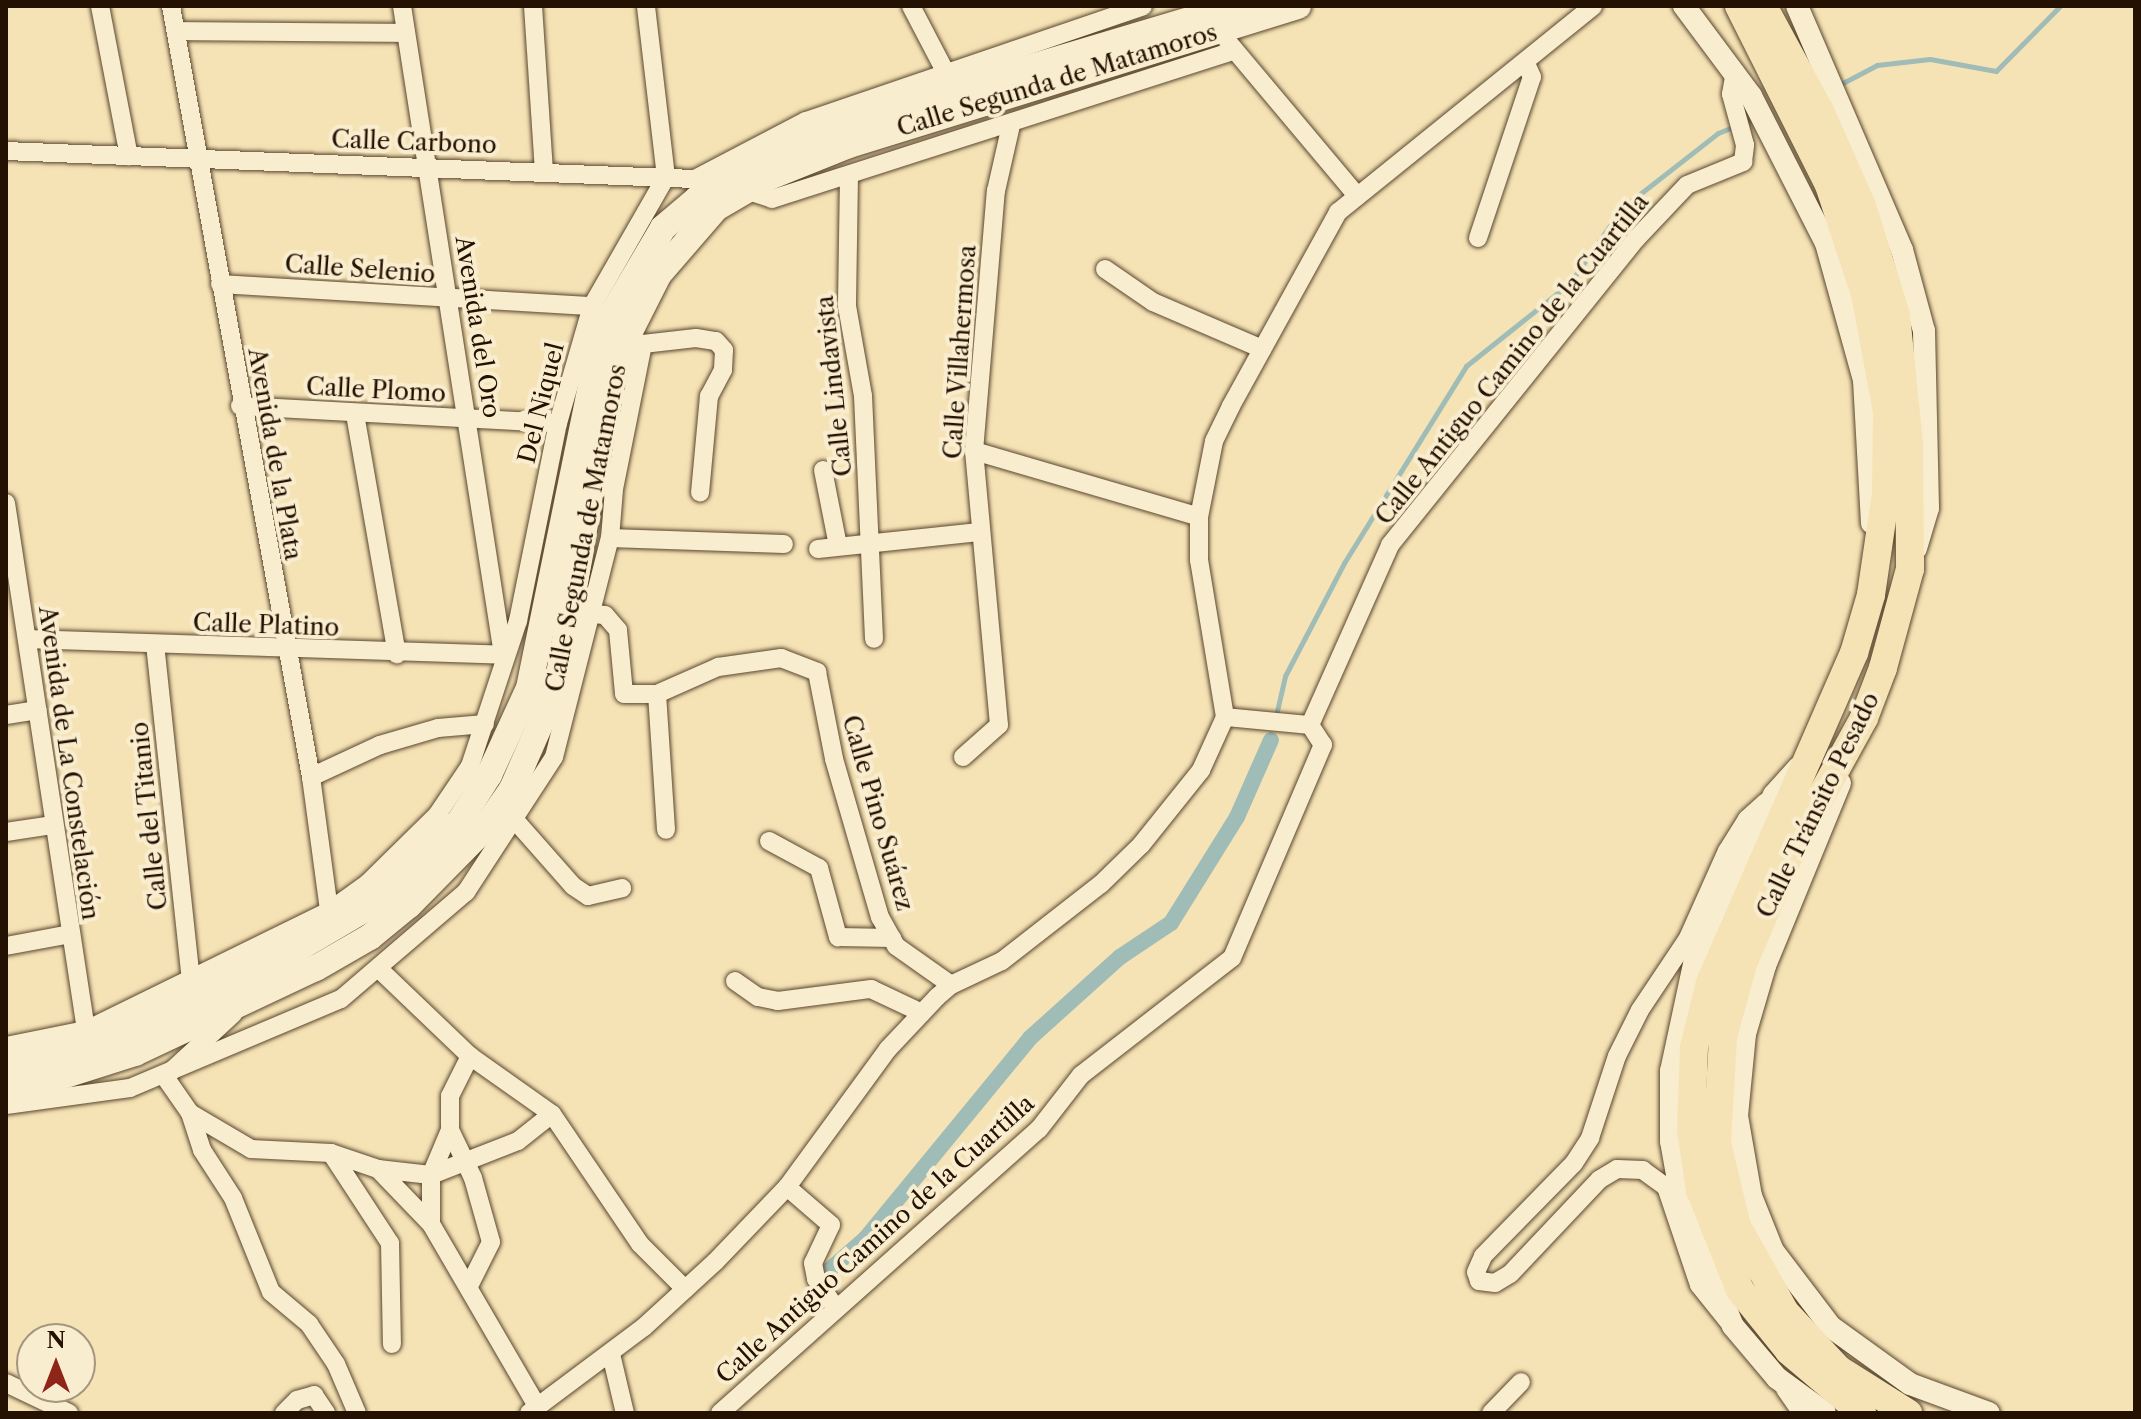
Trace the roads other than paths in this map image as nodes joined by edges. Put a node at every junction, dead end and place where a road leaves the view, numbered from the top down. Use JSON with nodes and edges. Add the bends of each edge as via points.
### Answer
{"nodes":[{"id":1,"x":100,"y":6,"type":"edge"},
{"id":2,"x":171,"y":6,"type":"edge"},
{"id":3,"x":402,"y":6,"type":"edge"},
{"id":4,"x":533,"y":6,"type":"edge"},
{"id":5,"x":646,"y":6,"type":"edge"},
{"id":6,"x":911,"y":6,"type":"edge"},
{"id":7,"x":1143,"y":6,"type":"edge"},
{"id":8,"x":1298,"y":6,"type":"edge"},
{"id":9,"x":1593,"y":6,"type":"edge"},
{"id":10,"x":1685,"y":6,"type":"edge"},
{"id":11,"x":1739,"y":6,"type":"edge"},
{"id":12,"x":1763,"y":6,"type":"edge"},
{"id":13,"x":1797,"y":6,"type":"edge"},
{"id":14,"x":1226,"y":25,"type":"edge"},
{"id":15,"x":176,"y":31,"type":"junction"},
{"id":16,"x":406,"y":33,"type":"junction"},
{"id":17,"x":1525,"y":61,"type":"junction"},
{"id":18,"x":1735,"y":71,"type":"junction"},
{"id":19,"x":947,"y":75,"type":"junction"},
{"id":20,"x":1822,"y":117,"type":"junction"},
{"id":21,"x":1011,"y":125,"type":"junction"},
{"id":22,"x":6,"y":151,"type":"edge"},
{"id":23,"x":129,"y":156,"type":"junction"},
{"id":24,"x":198,"y":157,"type":"junction"},
{"id":25,"x":427,"y":166,"type":"junction"},
{"id":26,"x":544,"y":171,"type":"junction"},
{"id":27,"x":849,"y":176,"type":"junction"},
{"id":28,"x":666,"y":177,"type":"junction"},
{"id":29,"x":695,"y":179,"type":"junction"},
{"id":30,"x":735,"y":187,"type":"junction"},
{"id":31,"x":1357,"y":196,"type":"junction"},
{"id":32,"x":1478,"y":238,"type":"dead end"},
{"id":33,"x":1105,"y":269,"type":"dead end"},
{"id":34,"x":220,"y":284,"type":"junction"},
{"id":35,"x":449,"y":298,"type":"junction"},
{"id":36,"x":592,"y":306,"type":"junction"},
{"id":37,"x":1262,"y":349,"type":"junction"},
{"id":38,"x":606,"y":403,"type":"junction"},
{"id":39,"x":240,"y":406,"type":"junction"},
{"id":40,"x":355,"y":414,"type":"junction"},
{"id":41,"x":468,"y":419,"type":"junction"},
{"id":42,"x":558,"y":423,"type":"junction"},
{"id":43,"x":974,"y":451,"type":"junction"},
{"id":44,"x":823,"y":470,"type":"dead end"},
{"id":45,"x":614,"y":489,"type":"junction"},
{"id":46,"x":700,"y":493,"type":"dead end"},
{"id":47,"x":6,"y":503,"type":"edge"},
{"id":48,"x":1199,"y":517,"type":"junction"},
{"id":49,"x":979,"y":532,"type":"junction"},
{"id":50,"x":610,"y":538,"type":"junction"},
{"id":51,"x":872,"y":543,"type":"junction"},
{"id":52,"x":784,"y":544,"type":"dead end"},
{"id":53,"x":838,"y":546,"type":"junction"},
{"id":54,"x":818,"y":549,"type":"dead end"},
{"id":55,"x":1871,"y":595,"type":"junction"},
{"id":56,"x":13,"y":597,"type":"edge"},
{"id":57,"x":592,"y":614,"type":"junction"},
{"id":58,"x":27,"y":639,"type":"junction"},
{"id":59,"x":874,"y":639,"type":"dead end"},
{"id":60,"x":155,"y":644,"type":"junction"},
{"id":61,"x":287,"y":651,"type":"junction"},
{"id":62,"x":397,"y":654,"type":"junction"},
{"id":63,"x":503,"y":655,"type":"junction"},
{"id":64,"x":657,"y":694,"type":"junction"},
{"id":65,"x":38,"y":710,"type":"junction"},
{"id":66,"x":6,"y":715,"type":"edge"},
{"id":67,"x":1225,"y":717,"type":"junction"},
{"id":68,"x":485,"y":724,"type":"junction"},
{"id":69,"x":1310,"y":725,"type":"junction"},
{"id":70,"x":1849,"y":750,"type":"junction"},
{"id":71,"x":1809,"y":755,"type":"junction"},
{"id":72,"x":963,"y":757,"type":"dead end"},
{"id":73,"x":311,"y":777,"type":"junction"},
{"id":74,"x":1774,"y":795,"type":"junction"},
{"id":75,"x":514,"y":819,"type":"junction"},
{"id":76,"x":53,"y":825,"type":"junction"},
{"id":77,"x":666,"y":830,"type":"dead end"},
{"id":78,"x":6,"y":832,"type":"edge"},
{"id":79,"x":769,"y":841,"type":"dead end"},
{"id":80,"x":622,"y":888,"type":"dead end"},
{"id":81,"x":329,"y":911,"type":"junction"},
{"id":82,"x":70,"y":934,"type":"junction"},
{"id":83,"x":892,"y":938,"type":"junction"},
{"id":84,"x":6,"y":946,"type":"edge"},
{"id":85,"x":380,"y":970,"type":"junction"},
{"id":86,"x":735,"y":981,"type":"dead end"},
{"id":87,"x":191,"y":983,"type":"junction"},
{"id":88,"x":951,"y":985,"type":"junction"},
{"id":89,"x":238,"y":1009,"type":"junction"},
{"id":90,"x":922,"y":1013,"type":"junction"},
{"id":91,"x":86,"y":1030,"type":"junction"},
{"id":92,"x":6,"y":1046,"type":"edge"},
{"id":93,"x":470,"y":1056,"type":"junction"},
{"id":94,"x":6,"y":1060,"type":"edge"},
{"id":95,"x":165,"y":1077,"type":"junction"},
{"id":96,"x":6,"y":1084,"type":"edge"},
{"id":97,"x":6,"y":1105,"type":"edge"},
{"id":98,"x":190,"y":1113,"type":"junction"},
{"id":99,"x":552,"y":1114,"type":"junction"},
{"id":100,"x":450,"y":1130,"type":"junction"},
{"id":101,"x":331,"y":1153,"type":"junction"},
{"id":102,"x":466,"y":1164,"type":"junction"},
{"id":103,"x":378,"y":1169,"type":"junction"},
{"id":104,"x":431,"y":1175,"type":"junction"},
{"id":105,"x":787,"y":1187,"type":"junction"},
{"id":106,"x":431,"y":1224,"type":"junction"},
{"id":107,"x":469,"y":1286,"type":"junction"},
{"id":108,"x":685,"y":1289,"type":"junction"},
{"id":109,"x":836,"y":1309,"type":"junction"},
{"id":110,"x":1733,"y":1326,"type":"junction"},
{"id":111,"x":392,"y":1344,"type":"dead end"},
{"id":112,"x":611,"y":1354,"type":"junction"},
{"id":113,"x":1779,"y":1380,"type":"junction"},
{"id":114,"x":1521,"y":1382,"type":"dead end"},
{"id":115,"x":6,"y":1383,"type":"edge"},
{"id":116,"x":323,"y":1406,"type":"edge"},
{"id":117,"x":534,"y":1410,"type":"edge"},
{"id":118,"x":69,"y":1413,"type":"edge"},
{"id":119,"x":284,"y":1413,"type":"edge"},
{"id":120,"x":357,"y":1413,"type":"edge"},
{"id":121,"x":625,"y":1413,"type":"edge"},
{"id":122,"x":720,"y":1413,"type":"edge"},
{"id":123,"x":1491,"y":1413,"type":"edge"},
{"id":124,"x":1802,"y":1413,"type":"edge"},
{"id":125,"x":1825,"y":1413,"type":"edge"},
{"id":126,"x":1862,"y":1413,"type":"edge"},
{"id":127,"x":1908,"y":1413,"type":"edge"},
{"id":128,"x":1989,"y":1413,"type":"edge"}],
"edges":[{"from":1,"to":23,"type":"street"},
{"from":2,"to":15,"type":"street","name":"Avenida de la Plata"},
{"from":3,"to":16,"type":"street","name":"Avenida del Oro"},
{"from":4,"to":26,"type":"street"},
{"from":5,"to":28,"type":"street"},
{"from":6,"to":19,"type":"street"},
{"from":7,"to":19,"type":"street"},
{"from":8,"to":14,"type":"main road","name":"Calle Segunda de Matamoros"},
{"from":9,"to":17,"type":"street"},
{"from":10,"to":18,"type":"street"},
{"from":11,"to":20,"type":"main road","name":"Calle Tránsito Pesado"},
{"from":12,"to":20,"type":"main road","name":"Calle Tránsito Pesado"},
{"from":13,"to":20,"type":"street","via":[[1818,53]]},
{"from":14,"to":21,"type":"street","name":"Calle Carbono","via":[[1137,78]]},
{"from":14,"to":30,"type":"main road","name":"Calle Segunda de Matamoros","via":[[849,145]]},
{"from":14,"to":31,"type":"street"},
{"from":15,"to":16,"type":"street"},
{"from":15,"to":24,"type":"street","name":"Avenida de la Plata"},
{"from":16,"to":25,"type":"street","name":"Avenida del Oro"},
{"from":17,"to":31,"type":"street"},
{"from":17,"to":32,"type":"street","via":[[1532,77]]},
{"from":18,"to":55,"type":"street","via":[[1788,164],[1841,285],[1864,380],[1872,477]]},
{"from":18,"to":69,"type":"street","name":"Calle Antiguo Camino de la Cuartilla","via":[[1733,112],[1743,162],[1687,185],[1636,239],[1390,545]]},
{"from":19,"to":29,"type":"street","via":[[806,121]]},
{"from":20,"to":55,"type":"main road","name":"Calle Tránsito Pesado","via":[[1882,367],[1886,493]]},
{"from":20,"to":70,"type":"main road","name":"Calle Tránsito Pesado","via":[[1867,220],[1896,315],[1908,428],[1910,569],[1883,668]]},
{"from":21,"to":27,"type":"street","name":"Calle Carbono"},
{"from":21,"to":43,"type":"street","name":"Calle Villahermosa","via":[[996,191]]},
{"from":22,"to":23,"type":"street","name":"Calle Carbono"},
{"from":23,"to":24,"type":"street","name":"Calle Carbono"},
{"from":24,"to":25,"type":"street","name":"Calle Carbono"},
{"from":24,"to":34,"type":"street","name":"Avenida de la Plata"},
{"from":25,"to":26,"type":"street","name":"Calle Carbono"},
{"from":25,"to":35,"type":"street","name":"Avenida del Oro"},
{"from":26,"to":28,"type":"street","name":"Calle Carbono"},
{"from":27,"to":30,"type":"street","name":"Calle Carbono","via":[[772,199]]},
{"from":27,"to":51,"type":"street","name":"Calle Lindavista","via":[[847,306],[863,396]]},
{"from":28,"to":29,"type":"street","name":"Calle Carbono"},
{"from":28,"to":36,"type":"street","name":"Del Niquel"},
{"from":29,"to":30,"type":"street","name":"Calle Carbono"},
{"from":30,"to":38,"type":"main road","name":"Calle Segunda de Matamoros","via":[[659,274],[627,337]]},
{"from":30,"to":94,"type":"main road","name":"Calle Segunda de Matamoros","via":[[663,228],[611,316],[579,434],[529,688],[489,775],[459,822],[372,905],[280,959],[94,1044]]},
{"from":31,"to":37,"type":"street","via":[[1332,219]]},
{"from":33,"to":37,"type":"street","via":[[1153,302]]},
{"from":34,"to":35,"type":"street","name":"Calle Selenio"},
{"from":34,"to":39,"type":"street","name":"Avenida de la Plata"},
{"from":35,"to":36,"type":"street","name":"Calle Selenio"},
{"from":35,"to":41,"type":"street","name":"Avenida del Oro"},
{"from":36,"to":42,"type":"street","name":"Del Niquel"},
{"from":37,"to":48,"type":"street","via":[[1214,441]]},
{"from":38,"to":45,"type":"street"},
{"from":38,"to":89,"type":"main road","name":"Calle Segunda de Matamoros","via":[[557,686],[512,789],[456,863],[400,913],[370,937]]},
{"from":39,"to":40,"type":"street","name":"Calle Plomo"},
{"from":39,"to":61,"type":"street","name":"Avenida de la Plata"},
{"from":40,"to":41,"type":"street","name":"Calle Plomo"},
{"from":40,"to":62,"type":"street"},
{"from":41,"to":42,"type":"street","name":"Calle Plomo"},
{"from":41,"to":63,"type":"street","name":"Avenida del Oro"},
{"from":42,"to":63,"type":"street","name":"Del Niquel","via":[[518,621]]},
{"from":43,"to":48,"type":"street"},
{"from":43,"to":49,"type":"street","name":"Calle Villahermosa"},
{"from":44,"to":53,"type":"street"},
{"from":45,"to":46,"type":"street","via":[[643,344],[696,338],[716,341],[724,350],[723,370],[709,396]]},
{"from":45,"to":50,"type":"street"},
{"from":47,"to":56,"type":"street","name":"Avenida de La Constelación"},
{"from":48,"to":67,"type":"street","via":[[1199,560]]},
{"from":49,"to":51,"type":"street"},
{"from":49,"to":72,"type":"street","name":"Calle Villahermosa","via":[[999,725]]},
{"from":50,"to":52,"type":"street"},
{"from":50,"to":57,"type":"street"},
{"from":51,"to":53,"type":"street"},
{"from":51,"to":59,"type":"street","name":"Calle Lindavista"},
{"from":53,"to":54,"type":"street"},
{"from":55,"to":71,"type":"main road","name":"Calle Tránsito Pesado","via":[[1854,653]]},
{"from":56,"to":58,"type":"street","name":"Avenida de La Constelación"},
{"from":57,"to":64,"type":"street","via":[[605,615],[618,630],[624,694]]},
{"from":57,"to":75,"type":"street","via":[[554,757]]},
{"from":58,"to":60,"type":"street","name":"Calle Platino"},
{"from":58,"to":65,"type":"street","name":"Avenida de La Constelación"},
{"from":60,"to":61,"type":"street","name":"Calle Platino"},
{"from":60,"to":87,"type":"street","name":"Calle del Titanio"},
{"from":61,"to":62,"type":"street","name":"Calle Platino"},
{"from":61,"to":73,"type":"street","name":"Avenida de la Plata"},
{"from":62,"to":63,"type":"street","name":"Calle Platino"},
{"from":63,"to":68,"type":"street"},
{"from":64,"to":77,"type":"street"},
{"from":64,"to":83,"type":"street","name":"Calle Pino Suárez","via":[[718,667],[781,658],[817,672],[834,759],[880,917]]},
{"from":65,"to":66,"type":"street"},
{"from":65,"to":76,"type":"street","name":"Avenida de La Constelación"},
{"from":67,"to":69,"type":"street"},
{"from":67,"to":88,"type":"street","via":[[1201,770],[1124,864],[1002,961]]},
{"from":68,"to":73,"type":"street","via":[[438,728],[380,745]]},
{"from":68,"to":81,"type":"street","via":[[470,766],[437,815],[368,883]]},
{"from":69,"to":109,"type":"street","name":"Calle Antiguo Camino de la Cuartilla","via":[[1323,745],[1232,958],[1081,1075],[1039,1129]]},
{"from":70,"to":127,"type":"main road","name":"Calle Tránsito Pesado","via":[[1792,849],[1743,964],[1723,1037],[1717,1143],[1737,1226],[1785,1312],[1838,1369]]},
{"from":70,"to":128,"type":"street","via":[[1752,1004],[1739,1068],[1744,1166],[1773,1251],[1831,1327],[1910,1384]]},
{"from":71,"to":74,"type":"street"},
{"from":71,"to":126,"type":"main road","name":"Calle Tránsito Pesado","via":[[1710,983],[1694,1047],[1691,1130],[1700,1190],[1740,1290],[1796,1358]]},
{"from":73,"to":81,"type":"street","name":"Avenida de la Plata"},
{"from":74,"to":110,"type":"street","via":[[1720,899],[1694,964],[1671,1071],[1671,1141],[1682,1203]]},
{"from":74,"to":110,"type":"street","via":[[1747,819],[1727,851],[1688,938],[1640,1010],[1617,1056],[1590,1138],[1574,1163],[1483,1256],[1476,1272],[1479,1281],[1495,1283],[1510,1274],[1599,1180],[1617,1169],[1643,1170],[1666,1187],[1699,1285]]},
{"from":75,"to":80,"type":"street","via":[[588,896]]},
{"from":75,"to":85,"type":"street","via":[[466,892]]},
{"from":76,"to":78,"type":"street"},
{"from":76,"to":82,"type":"street","name":"Avenida de La Constelación"},
{"from":79,"to":83,"type":"street","via":[[819,868],[838,937]]},
{"from":81,"to":87,"type":"street"},
{"from":82,"to":84,"type":"street"},
{"from":82,"to":91,"type":"street","name":"Avenida de La Constelación"},
{"from":83,"to":88,"type":"street","name":"Calle Pino Suárez"},
{"from":85,"to":93,"type":"street"},
{"from":85,"to":95,"type":"street","via":[[341,999]]},
{"from":86,"to":90,"type":"street","via":[[758,997],[778,1001],[871,989]]},
{"from":87,"to":91,"type":"street"},
{"from":88,"to":90,"type":"street"},
{"from":89,"to":95,"type":"street"},
{"from":89,"to":96,"type":"main road","name":"Calle Segunda de Matamoros","via":[[85,1072]]},
{"from":90,"to":105,"type":"street","via":[[888,1049]]},
{"from":91,"to":92,"type":"street"},
{"from":93,"to":99,"type":"street"},
{"from":93,"to":100,"type":"street","via":[[450,1096]]},
{"from":95,"to":97,"type":"street","via":[[130,1088]]},
{"from":95,"to":98,"type":"street"},
{"from":98,"to":101,"type":"street","via":[[251,1149]]},
{"from":98,"to":120,"type":"street","via":[[202,1150],[233,1198],[271,1292],[309,1324],[336,1364]]},
{"from":99,"to":102,"type":"street","via":[[518,1141]]},
{"from":99,"to":108,"type":"street","via":[[640,1244]]},
{"from":100,"to":102,"type":"street"},
{"from":100,"to":104,"type":"street"},
{"from":101,"to":103,"type":"street"},
{"from":101,"to":111,"type":"street","via":[[390,1243]]},
{"from":102,"to":104,"type":"street"},
{"from":102,"to":107,"type":"street","via":[[491,1242]]},
{"from":103,"to":104,"type":"street"},
{"from":103,"to":106,"type":"street"},
{"from":104,"to":106,"type":"street"},
{"from":105,"to":108,"type":"street"},
{"from":105,"to":109,"type":"street","via":[[831,1225],[813,1263],[816,1279]]},
{"from":106,"to":107,"type":"street"},
{"from":107,"to":117,"type":"street"},
{"from":108,"to":112,"type":"street"},
{"from":109,"to":122,"type":"street","name":"Calle Antiguo Camino de la Cuartilla"},
{"from":110,"to":113,"type":"street"},
{"from":112,"to":117,"type":"street"},
{"from":112,"to":121,"type":"street"},
{"from":113,"to":124,"type":"street"},
{"from":113,"to":125,"type":"street"},
{"from":114,"to":123,"type":"street"},
{"from":115,"to":118,"type":"street"},
{"from":116,"to":119,"type":"street","via":[[297,1400]]}]}
